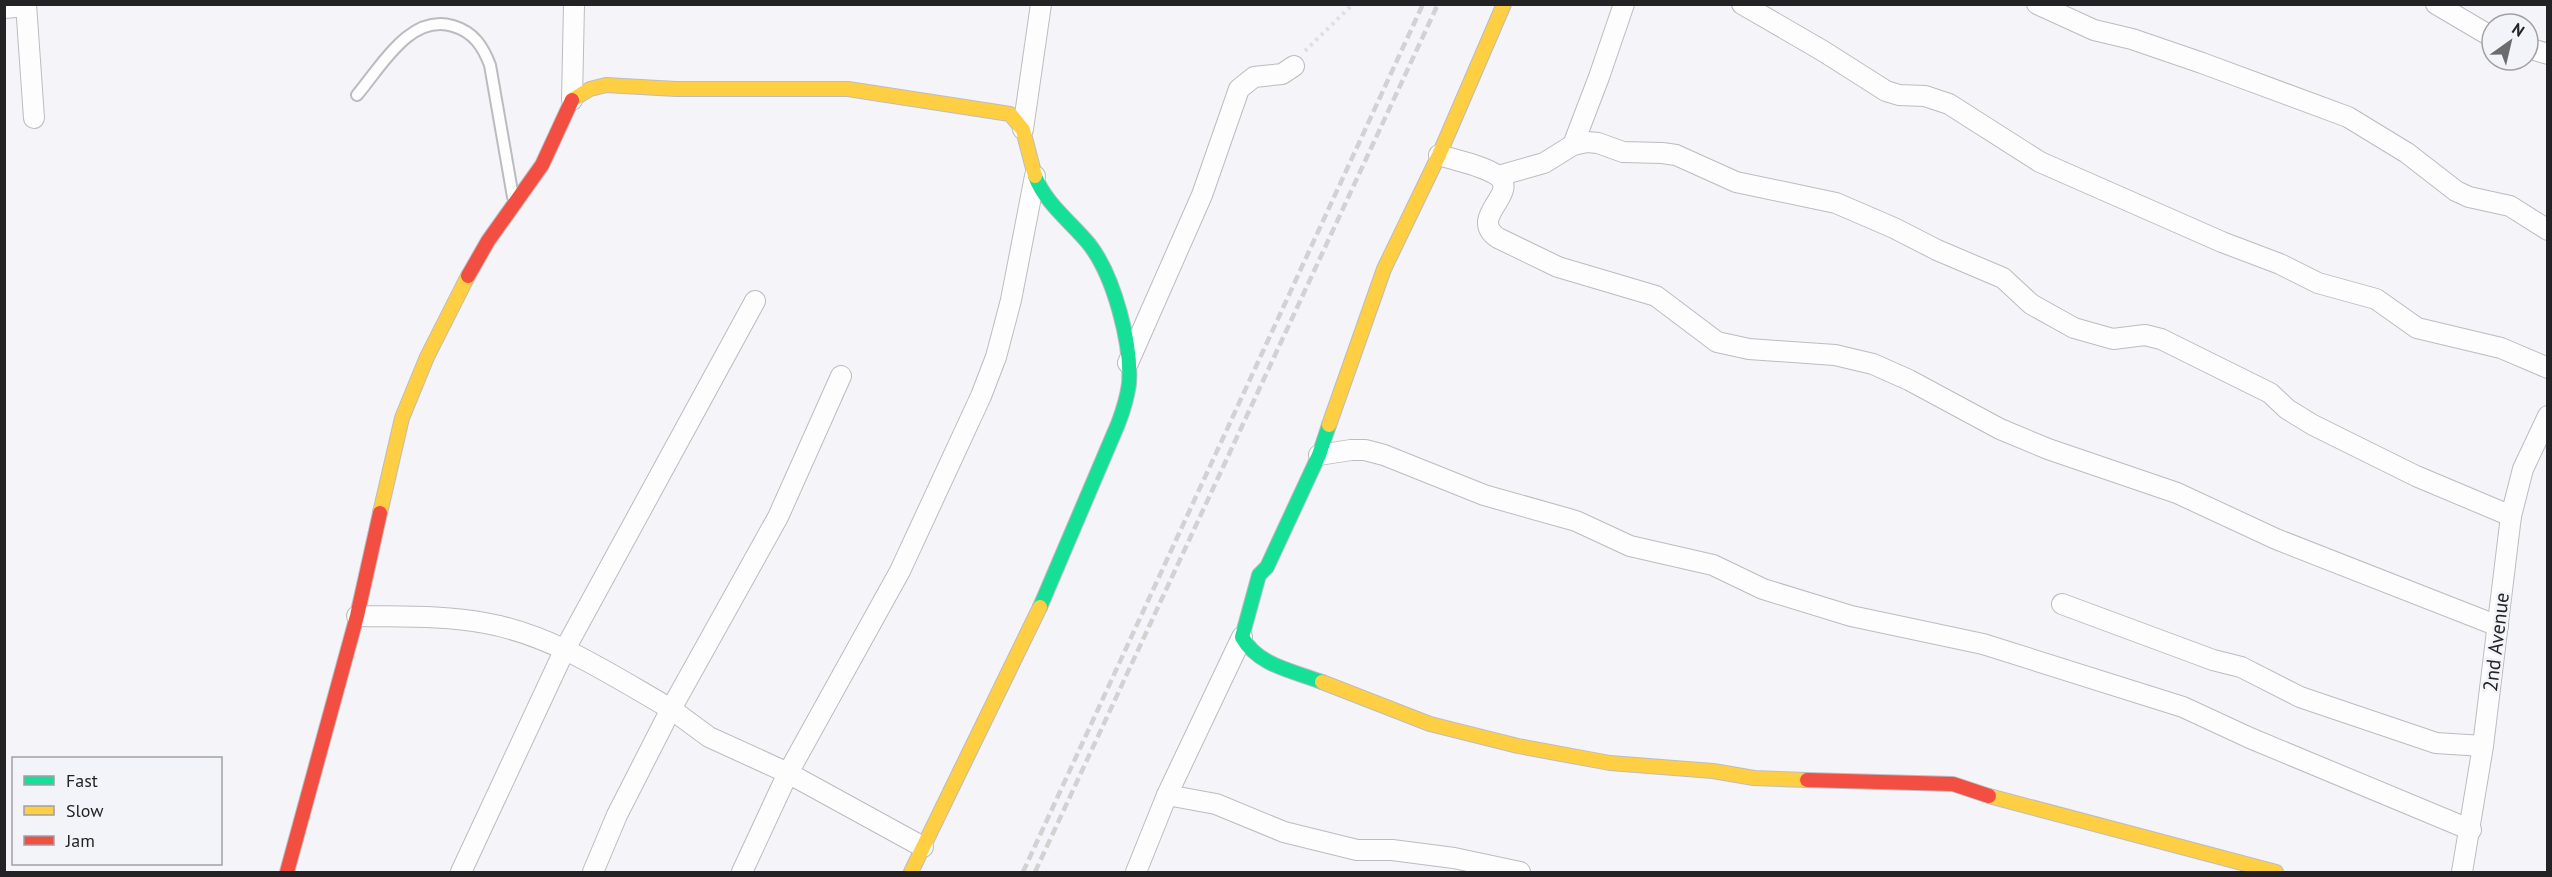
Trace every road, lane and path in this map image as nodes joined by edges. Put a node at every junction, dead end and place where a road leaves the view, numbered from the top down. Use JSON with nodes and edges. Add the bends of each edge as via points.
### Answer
{"nodes":[{"id":1,"x":574,"y":4,"type":"edge"},
{"id":2,"x":1041,"y":4,"type":"edge"},
{"id":3,"x":1353,"y":4,"type":"edge"},
{"id":4,"x":1504,"y":4,"type":"edge"},
{"id":5,"x":1624,"y":4,"type":"edge"},
{"id":6,"x":1742,"y":4,"type":"edge"},
{"id":7,"x":2037,"y":4,"type":"edge"},
{"id":8,"x":2436,"y":4,"type":"edge"},
{"id":9,"x":26,"y":5,"type":"edge"},
{"id":10,"x":4,"y":8,"type":"edge"},
{"id":11,"x":2480,"y":30,"type":"edge"},
{"id":12,"x":1294,"y":66,"type":"joint"},
{"id":13,"x":357,"y":95,"type":"dead end"},
{"id":14,"x":572,"y":100,"type":"junction"},
{"id":15,"x":34,"y":118,"type":"dead end"},
{"id":16,"x":1023,"y":129,"type":"junction"},
{"id":17,"x":1573,"y":145,"type":"junction"},
{"id":18,"x":1439,"y":155,"type":"junction"},
{"id":19,"x":1035,"y":176,"type":"junction"},
{"id":20,"x":1497,"y":176,"type":"junction"},
{"id":21,"x":514,"y":206,"type":"junction"},
{"id":22,"x":2547,"y":230,"type":"edge"},
{"id":23,"x":755,"y":301,"type":"dead end"},
{"id":24,"x":1128,"y":363,"type":"junction"},
{"id":25,"x":2547,"y":368,"type":"edge"},
{"id":26,"x":841,"y":376,"type":"dead end"},
{"id":27,"x":2547,"y":416,"type":"edge"},
{"id":28,"x":1319,"y":455,"type":"junction"},
{"id":29,"x":2511,"y":516,"type":"junction"},
{"id":30,"x":2062,"y":604,"type":"dead end"},
{"id":31,"x":357,"y":616,"type":"junction"},
{"id":32,"x":2498,"y":626,"type":"junction"},
{"id":33,"x":1242,"y":637,"type":"junction"},
{"id":34,"x":564,"y":649,"type":"junction"},
{"id":35,"x":672,"y":709,"type":"junction"},
{"id":36,"x":2483,"y":746,"type":"junction"},
{"id":37,"x":788,"y":773,"type":"junction"},
{"id":38,"x":1167,"y":795,"type":"junction"},
{"id":39,"x":2471,"y":831,"type":"junction"},
{"id":40,"x":923,"y":847,"type":"junction"},
{"id":41,"x":287,"y":873,"type":"edge"},
{"id":42,"x":461,"y":873,"type":"edge"},
{"id":43,"x":593,"y":873,"type":"edge"},
{"id":44,"x":742,"y":873,"type":"edge"},
{"id":45,"x":911,"y":873,"type":"edge"},
{"id":46,"x":1136,"y":873,"type":"edge"},
{"id":47,"x":1520,"y":873,"type":"edge"},
{"id":48,"x":2276,"y":873,"type":"edge"},
{"id":49,"x":2462,"y":873,"type":"edge"}],
"edges":[{"from":1,"to":14,"type":"street"},
{"from":2,"to":16,"type":"street"},
{"from":3,"to":12,"type":"path"},
{"from":4,"to":18,"type":"street"},
{"from":5,"to":17,"type":"street"},
{"from":6,"to":25,"type":"street","via":[[1886,91],[1949,104],[2040,162],[2318,283],[2376,299],[2417,328],[2500,348]]},
{"from":7,"to":22,"type":"street","via":[[2094,30],[2132,39],[2348,117],[2407,153],[2456,191],[2510,206]]},
{"from":8,"to":11,"type":"street"},
{"from":9,"to":10,"type":"street"},
{"from":9,"to":15,"type":"street"},
{"from":12,"to":24,"type":"street","via":[[1282,74],[1254,77],[1239,88],[1202,195]]},
{"from":13,"to":21,"type":"lane","via":[[407,36],[420,28],[448,24],[473,36],[490,65]]},
{"from":14,"to":16,"type":"street","via":[[606,84],[848,88],[1002,111],[1016,118]]},
{"from":14,"to":21,"type":"street","via":[[542,165]]},
{"from":16,"to":19,"type":"street"},
{"from":17,"to":20,"type":"street","via":[[1544,163]]},
{"from":17,"to":29,"type":"street","via":[[1593,142],[1623,152],[1676,155],[1736,182],[1836,203],[2003,278],[2031,304],[2074,328],[2113,339],[2161,339],[2270,393],[2313,425],[2416,476]]},
{"from":18,"to":20,"type":"street"},
{"from":18,"to":28,"type":"street","via":[[1384,269]]},
{"from":19,"to":24,"type":"street","via":[[1050,202],[1101,262]]},
{"from":19,"to":37,"type":"street","via":[[1011,300],[981,396],[900,571]]},
{"from":20,"to":32,"type":"street","via":[[1503,182],[1503,190],[1488,218],[1489,232],[1558,267],[1656,296],[1717,342],[1749,349],[1835,355],[1873,364],[2000,429],[2178,493],[2276,539]]},
{"from":21,"to":31,"type":"street","via":[[461,288],[402,418]]},
{"from":23,"to":34,"type":"street"},
{"from":24,"to":40,"type":"street","via":[[1127,394],[1083,508],[1037,614]]},
{"from":26,"to":35,"type":"street","via":[[778,517]]},
{"from":27,"to":29,"type":"street","name":"2nd Avenue","via":[[2523,469]]},
{"from":28,"to":33,"type":"street","via":[[1267,567],[1259,575]]},
{"from":28,"to":39,"type":"street","via":[[1365,450],[1484,495],[1576,521],[1630,546],[1713,566],[1763,589],[1851,616],[1983,644],[2183,707]]},
{"from":29,"to":32,"type":"street","name":"2nd Avenue"},
{"from":30,"to":36,"type":"street","via":[[2241,667],[2300,698],[2436,743]]},
{"from":31,"to":34,"type":"street","via":[[485,623]]},
{"from":31,"to":41,"type":"street"},
{"from":32,"to":36,"type":"street","name":"2nd Avenue"},
{"from":33,"to":38,"type":"street"},
{"from":33,"to":48,"type":"street","via":[[1261,658],[1285,670],[1430,724],[1518,746],[1610,763],[1754,778],[1953,784]]},
{"from":34,"to":35,"type":"street"},
{"from":34,"to":42,"type":"street"},
{"from":35,"to":37,"type":"street","via":[[709,737]]},
{"from":35,"to":43,"type":"street","via":[[617,815]]},
{"from":36,"to":39,"type":"street","name":"2nd Avenue"},
{"from":37,"to":40,"type":"street"},
{"from":37,"to":44,"type":"street"},
{"from":38,"to":46,"type":"street"},
{"from":38,"to":47,"type":"street","via":[[1216,804],[1284,832],[1357,850],[1392,850]]},
{"from":39,"to":49,"type":"street","name":"2nd Avenue"},
{"from":40,"to":45,"type":"street"}]}
